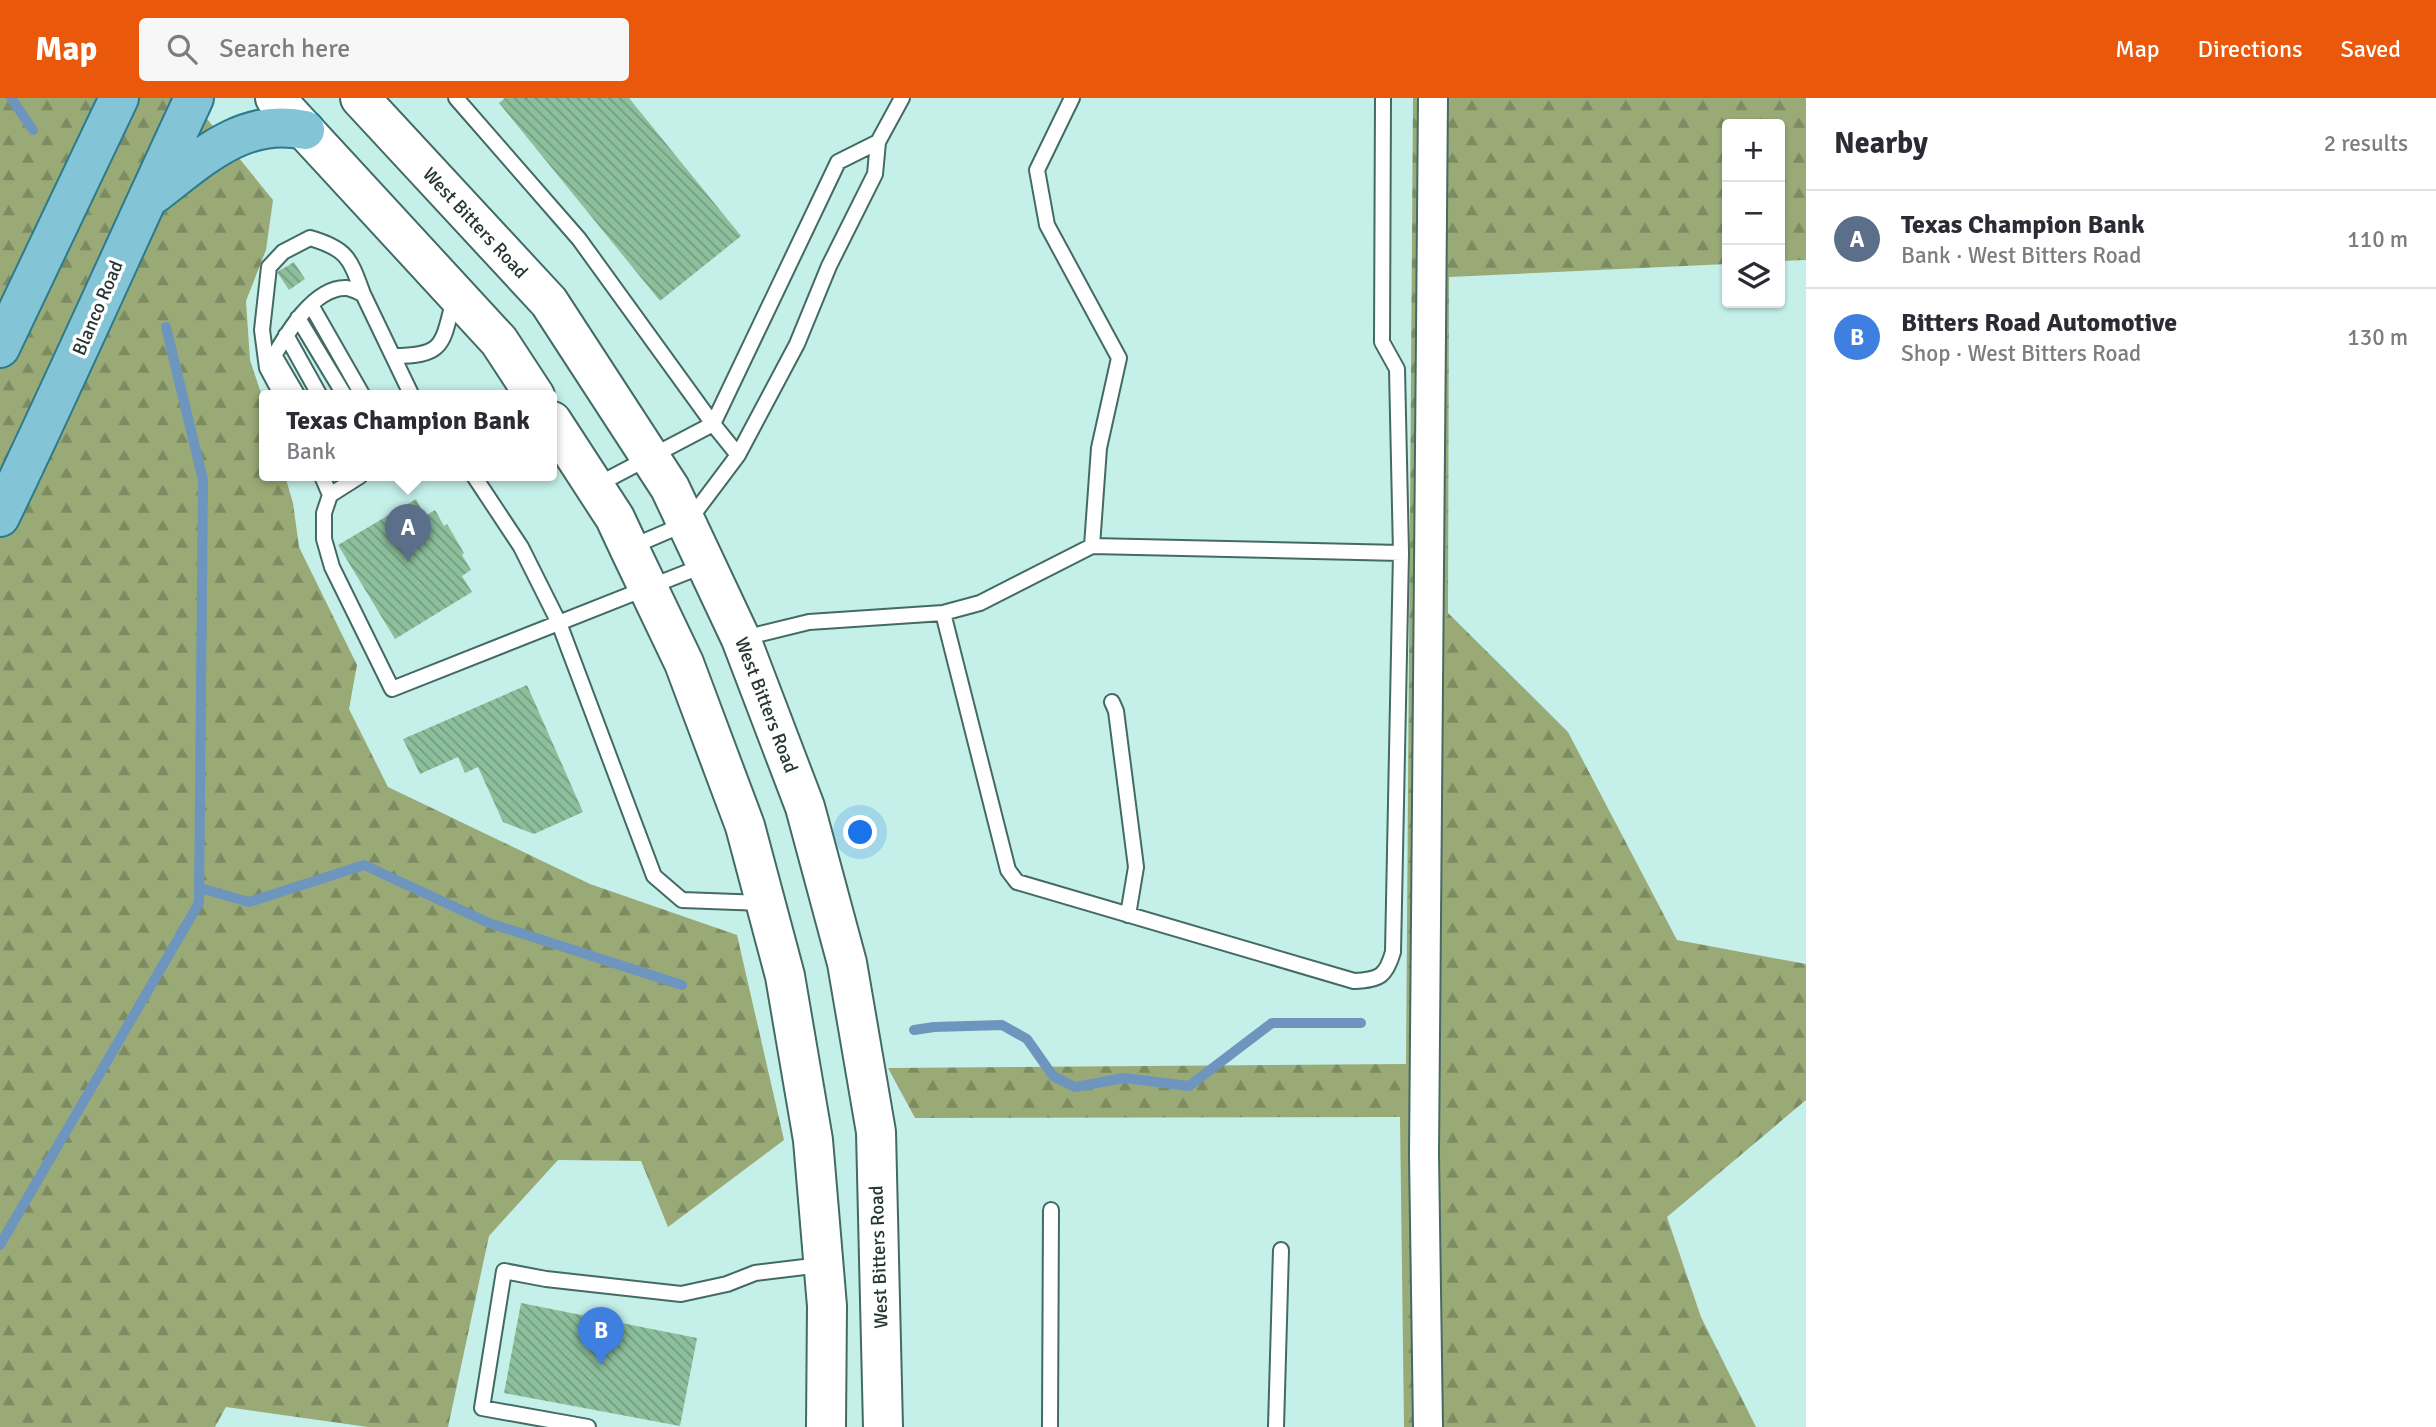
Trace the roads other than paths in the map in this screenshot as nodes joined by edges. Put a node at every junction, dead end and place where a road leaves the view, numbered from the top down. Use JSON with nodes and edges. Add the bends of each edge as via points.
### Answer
{"nodes":[{"id":1,"x":119,"y":98,"type":"edge"},
{"id":2,"x":194,"y":98,"type":"edge"},
{"id":3,"x":275,"y":98,"type":"edge"},
{"id":4,"x":360,"y":98,"type":"edge"},
{"id":5,"x":456,"y":98,"type":"edge"},
{"id":6,"x":902,"y":98,"type":"edge"},
{"id":7,"x":1072,"y":98,"type":"edge"},
{"id":8,"x":1383,"y":98,"type":"edge"},
{"id":9,"x":1433,"y":98,"type":"edge"},
{"id":10,"x":305,"y":131,"type":"junction"},
{"id":11,"x":877,"y":142,"type":"junction"},
{"id":12,"x":146,"y":201,"type":"junction"},
{"id":13,"x":455,"y":293,"type":"junction"},
{"id":14,"x":363,"y":294,"type":"junction"},
{"id":15,"x":311,"y":305,"type":"junction"},
{"id":16,"x":298,"y":318,"type":"junction"},
{"id":17,"x":286,"y":335,"type":"junction"},
{"id":18,"x":0,"y":348,"type":"edge"},
{"id":19,"x":394,"y":356,"type":"junction"},
{"id":20,"x":271,"y":362,"type":"junction"},
{"id":21,"x":280,"y":390,"type":"edge"},
{"id":22,"x":293,"y":390,"type":"edge"},
{"id":23,"x":317,"y":390,"type":"edge"},
{"id":24,"x":341,"y":390,"type":"edge"},
{"id":25,"x":360,"y":390,"type":"edge"},
{"id":26,"x":409,"y":390,"type":"edge"},
{"id":27,"x":531,"y":390,"type":"edge"},
{"id":28,"x":713,"y":424,"type":"junction"},
{"id":29,"x":557,"y":430,"type":"edge"},
{"id":30,"x":738,"y":456,"type":"junction"},
{"id":31,"x":650,"y":457,"type":"junction"},
{"id":32,"x":324,"y":481,"type":"edge"},
{"id":33,"x":348,"y":481,"type":"edge"},
{"id":34,"x":477,"y":481,"type":"edge"},
{"id":35,"x":594,"y":487,"type":"junction"},
{"id":36,"x":330,"y":495,"type":"junction"},
{"id":37,"x":0,"y":517,"type":"edge"},
{"id":38,"x":687,"y":523,"type":"junction"},
{"id":39,"x":1092,"y":546,"type":"junction"},
{"id":40,"x":629,"y":548,"type":"junction"},
{"id":41,"x":1401,"y":553,"type":"junction"},
{"id":42,"x":706,"y":564,"type":"junction"},
{"id":43,"x":648,"y":588,"type":"junction"},
{"id":44,"x":943,"y":613,"type":"junction"},
{"id":45,"x":559,"y":623,"type":"junction"},
{"id":46,"x":741,"y":639,"type":"junction"},
{"id":47,"x":1112,"y":702,"type":"dead end"},
{"id":48,"x":766,"y":903,"type":"junction"},
{"id":49,"x":1128,"y":915,"type":"junction"},
{"id":50,"x":1051,"y":1210,"type":"dead end"},
{"id":51,"x":1281,"y":1250,"type":"dead end"},
{"id":52,"x":823,"y":1265,"type":"junction"},
{"id":53,"x":588,"y":1427,"type":"edge"},
{"id":54,"x":826,"y":1427,"type":"edge"},
{"id":55,"x":883,"y":1427,"type":"edge"},
{"id":56,"x":1050,"y":1427,"type":"edge"},
{"id":57,"x":1276,"y":1427,"type":"edge"},
{"id":58,"x":1428,"y":1427,"type":"edge"}],
"edges":[{"from":1,"to":18,"type":"main road"},
{"from":2,"to":12,"type":"main road","name":"Blanco Road"},
{"from":3,"to":10,"type":"main road"},
{"from":4,"to":31,"type":"main road","name":"West Bitters Road","via":[[549,303]]},
{"from":5,"to":28,"type":"lane","via":[[579,239]]},
{"from":6,"to":11,"type":"lane"},
{"from":7,"to":39,"type":"lane","via":[[1037,170],[1047,225],[1119,358],[1099,448]]},
{"from":8,"to":41,"type":"lane","via":[[1382,342],[1397,369]]},
{"from":9,"to":58,"type":"street","via":[[1424,1154]]},
{"from":10,"to":12,"type":"main road","via":[[285,126],[229,139]]},
{"from":10,"to":13,"type":"main road"},
{"from":11,"to":28,"type":"lane","via":[[838,162]]},
{"from":11,"to":30,"type":"lane","via":[[875,174],[797,344]]},
{"from":12,"to":37,"type":"main road","name":"Blanco Road"},
{"from":13,"to":19,"type":"lane","via":[[441,343],[431,353]]},
{"from":13,"to":27,"type":"main road","via":[[499,341]]},
{"from":14,"to":15,"type":"lane","via":[[347,288],[329,292]]},
{"from":14,"to":19,"type":"lane"},
{"from":14,"to":20,"type":"lane","via":[[350,261],[329,244],[310,238],[283,252],[269,267],[262,330]]},
{"from":15,"to":16,"type":"lane"},
{"from":15,"to":25,"type":"lane"},
{"from":16,"to":17,"type":"lane"},
{"from":16,"to":24,"type":"lane"},
{"from":17,"to":20,"type":"lane"},
{"from":17,"to":23,"type":"lane"},
{"from":19,"to":26,"type":"lane"},
{"from":20,"to":21,"type":"lane"},
{"from":20,"to":22,"type":"lane"},
{"from":28,"to":30,"type":"lane"},
{"from":28,"to":31,"type":"lane"},
{"from":29,"to":35,"type":"main road"},
{"from":30,"to":38,"type":"lane"},
{"from":31,"to":35,"type":"lane"},
{"from":31,"to":38,"type":"main road","name":"West Bitters Road"},
{"from":32,"to":36,"type":"lane"},
{"from":33,"to":36,"type":"lane"},
{"from":34,"to":45,"type":"lane","via":[[521,547]]},
{"from":35,"to":40,"type":"main road"},
{"from":36,"to":45,"type":"lane","via":[[324,513],[324,539],[332,568],[392,689]]},
{"from":38,"to":40,"type":"lane"},
{"from":38,"to":42,"type":"main road","name":"West Bitters Road"},
{"from":39,"to":41,"type":"lane"},
{"from":39,"to":44,"type":"lane","via":[[980,603]]},
{"from":40,"to":43,"type":"main road"},
{"from":41,"to":49,"type":"lane","via":[[1393,952],[1388,970],[1354,981]]},
{"from":42,"to":43,"type":"lane"},
{"from":42,"to":46,"type":"main road","name":"West Bitters Road"},
{"from":43,"to":45,"type":"lane"},
{"from":43,"to":48,"type":"main road","via":[[684,663],[745,826]]},
{"from":44,"to":46,"type":"lane","via":[[809,622]]},
{"from":44,"to":49,"type":"lane","via":[[1008,870],[1017,882]]},
{"from":45,"to":48,"type":"lane","via":[[654,876],[682,900]]},
{"from":46,"to":55,"type":"main road","name":"West Bitters Road","via":[[805,807],[847,963],[876,1132]]},
{"from":47,"to":49,"type":"lane","via":[[1136,867]]},
{"from":48,"to":52,"type":"main road","via":[[785,976],[813,1140]]},
{"from":50,"to":56,"type":"lane"},
{"from":51,"to":57,"type":"lane"},
{"from":52,"to":53,"type":"lane","via":[[755,1273],[681,1294],[504,1271],[482,1408]]},
{"from":52,"to":54,"type":"main road"}]}
